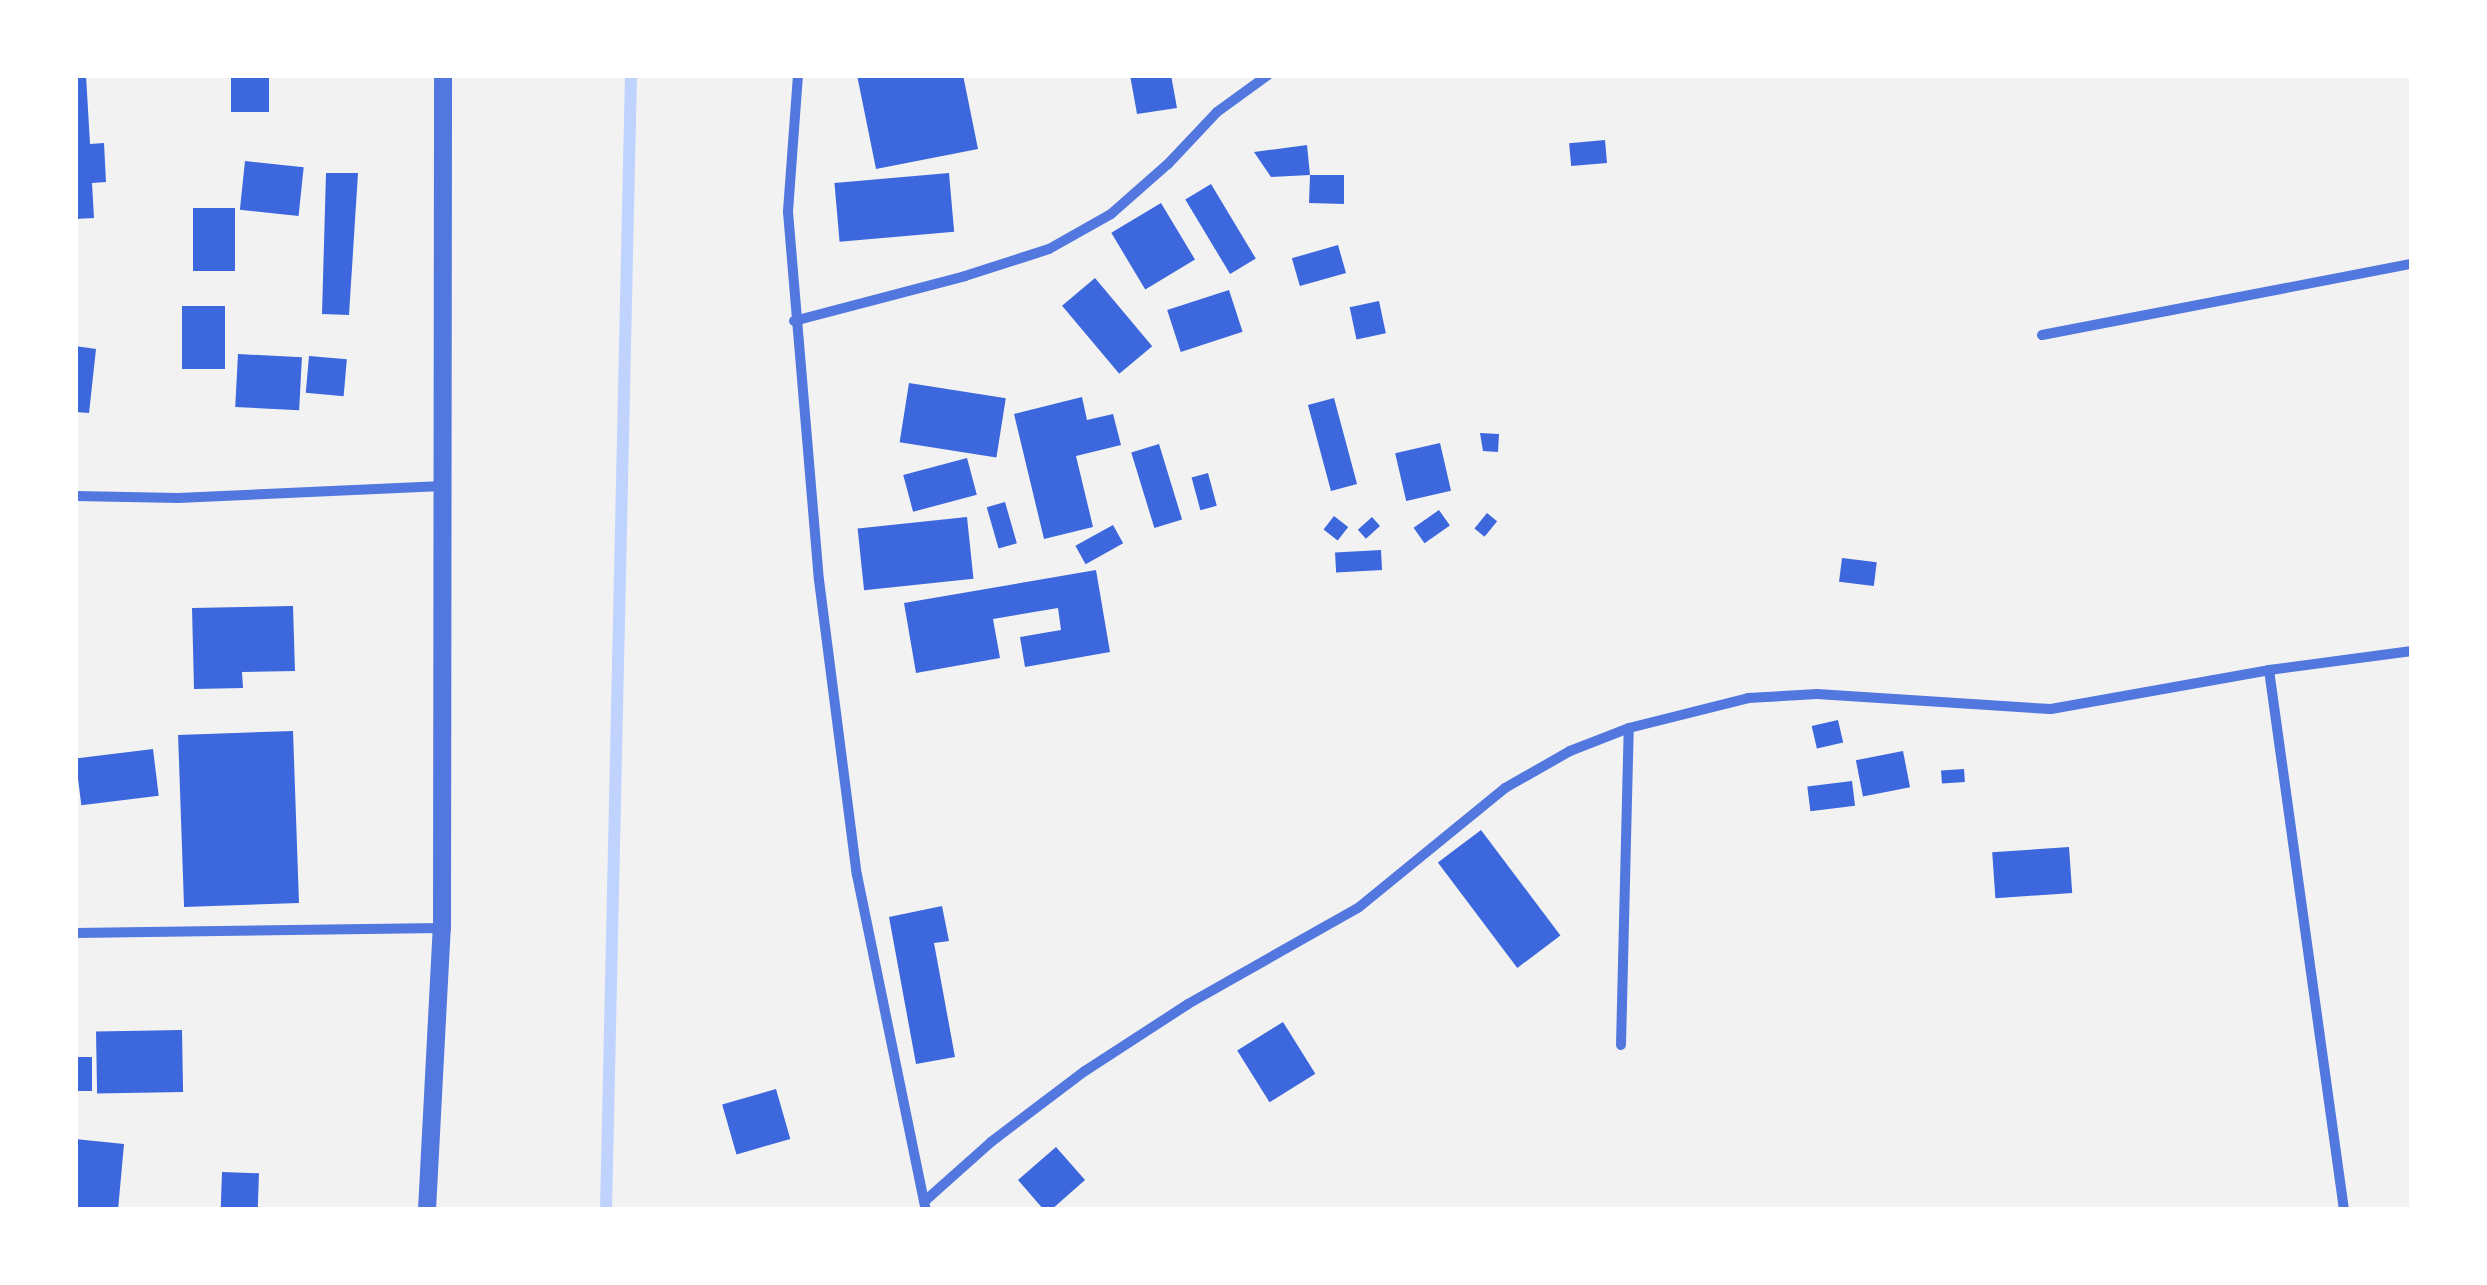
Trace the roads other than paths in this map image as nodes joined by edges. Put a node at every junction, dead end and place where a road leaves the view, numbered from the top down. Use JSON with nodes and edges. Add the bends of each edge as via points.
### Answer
{"nodes":[{"id":1,"x":443,"y":75,"type":"edge"},
{"id":2,"x":798,"y":75,"type":"edge"},
{"id":3,"x":1268,"y":75,"type":"edge"},
{"id":4,"x":2412,"y":264,"type":"edge"},
{"id":5,"x":794,"y":321,"type":"junction"},
{"id":6,"x":2042,"y":335,"type":"dead end"},
{"id":7,"x":442,"y":486,"type":"junction"},
{"id":8,"x":75,"y":496,"type":"edge"},
{"id":9,"x":2412,"y":651,"type":"edge"},
{"id":10,"x":2268,"y":670,"type":"junction"},
{"id":11,"x":1629,"y":728,"type":"junction"},
{"id":12,"x":442,"y":928,"type":"junction"},
{"id":13,"x":75,"y":933,"type":"edge"},
{"id":14,"x":1622,"y":1045,"type":"dead end"},
{"id":15,"x":926,"y":1205,"type":"edge"},
{"id":16,"x":427,"y":1210,"type":"edge"},
{"id":17,"x":2344,"y":1210,"type":"edge"}],
"edges":[{"from":1,"to":7,"type":"street"},
{"from":2,"to":5,"type":"street","via":[[788,212]]},
{"from":3,"to":5,"type":"street","via":[[1217,112],[1111,214],[1049,248]]},
{"from":4,"to":6,"type":"street"},
{"from":5,"to":15,"type":"street","via":[[857,876]]},
{"from":7,"to":8,"type":"street"},
{"from":7,"to":12,"type":"street"},
{"from":9,"to":10,"type":"street"},
{"from":10,"to":11,"type":"street","via":[[2052,710],[1817,694],[1748,698]]},
{"from":10,"to":17,"type":"street"},
{"from":11,"to":14,"type":"street"},
{"from":11,"to":15,"type":"street","via":[[1570,750],[1505,788],[1358,908],[1084,1071],[991,1142]]},
{"from":12,"to":13,"type":"street"},
{"from":12,"to":16,"type":"street"}]}
